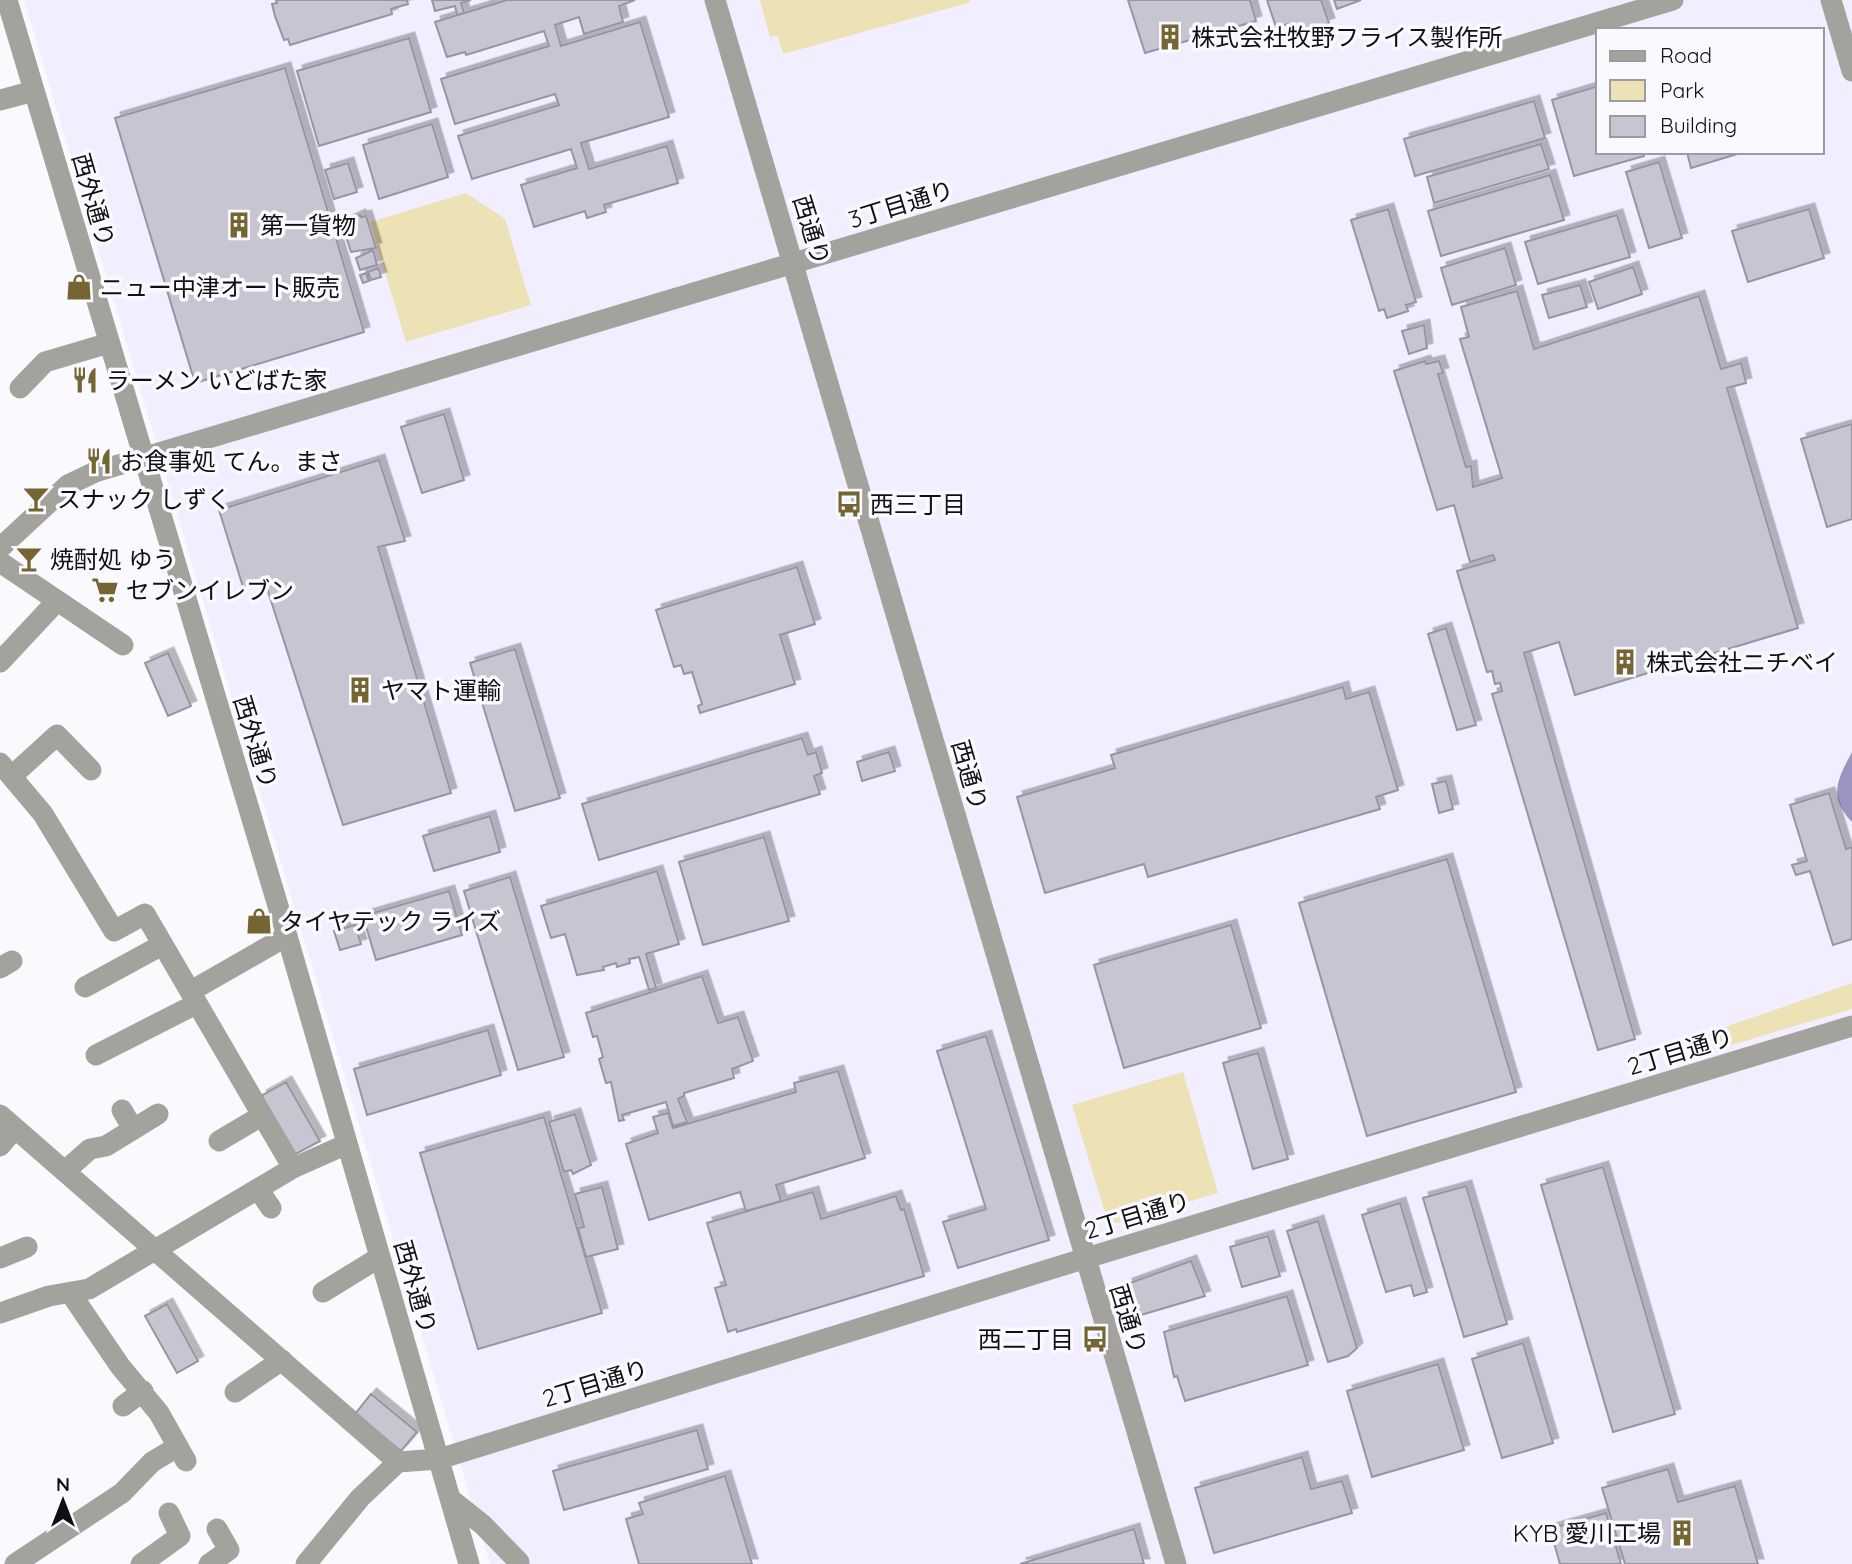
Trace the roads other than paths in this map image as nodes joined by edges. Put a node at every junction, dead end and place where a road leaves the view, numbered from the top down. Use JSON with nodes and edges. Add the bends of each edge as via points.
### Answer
{"nodes":[{"id":1,"x":7,"y":0,"type":"edge"},
{"id":2,"x":715,"y":0,"type":"edge"},
{"id":3,"x":1673,"y":0,"type":"edge"},
{"id":4,"x":1831,"y":0,"type":"edge"},
{"id":5,"x":1852,"y":71,"type":"edge"},
{"id":6,"x":34,"y":91,"type":"junction"},
{"id":7,"x":0,"y":100,"type":"edge"},
{"id":8,"x":795,"y":263,"type":"junction"},
{"id":9,"x":108,"y":343,"type":"junction"},
{"id":10,"x":20,"y":388,"type":"dead end"},
{"id":11,"x":143,"y":458,"type":"junction"},
{"id":12,"x":0,"y":548,"type":"edge"},
{"id":13,"x":0,"y":562,"type":"edge"},
{"id":14,"x":57,"y":601,"type":"junction"},
{"id":15,"x":123,"y":645,"type":"dead end"},
{"id":16,"x":0,"y":662,"type":"edge"},
{"id":17,"x":90,"y":761,"type":"dead end"},
{"id":18,"x":6,"y":769,"type":"edge"},
{"id":19,"x":287,"y":936,"type":"junction"},
{"id":20,"x":162,"y":945,"type":"junction"},
{"id":21,"x":85,"y":987,"type":"dead end"},
{"id":22,"x":193,"y":998,"type":"junction"},
{"id":23,"x":1852,"y":1026,"type":"edge"},
{"id":24,"x":96,"y":1055,"type":"dead end"},
{"id":25,"x":122,"y":1110,"type":"dead end"},
{"id":26,"x":158,"y":1114,"type":"dead end"},
{"id":27,"x":261,"y":1116,"type":"junction"},
{"id":28,"x":8,"y":1121,"type":"edge"},
{"id":29,"x":133,"y":1129,"type":"junction"},
{"id":30,"x":219,"y":1141,"type":"dead end"},
{"id":31,"x":347,"y":1144,"type":"junction"},
{"id":32,"x":0,"y":1146,"type":"edge"},
{"id":33,"x":293,"y":1168,"type":"junction"},
{"id":34,"x":65,"y":1171,"type":"junction"},
{"id":35,"x":258,"y":1189,"type":"junction"},
{"id":36,"x":271,"y":1208,"type":"dead end"},
{"id":37,"x":27,"y":1247,"type":"dead end"},
{"id":38,"x":155,"y":1251,"type":"junction"},
{"id":39,"x":0,"y":1258,"type":"edge"},
{"id":40,"x":380,"y":1258,"type":"junction"},
{"id":41,"x":1083,"y":1259,"type":"junction"},
{"id":42,"x":323,"y":1292,"type":"dead end"},
{"id":43,"x":71,"y":1294,"type":"junction"},
{"id":44,"x":3,"y":1305,"type":"edge"},
{"id":45,"x":282,"y":1360,"type":"junction"},
{"id":46,"x":143,"y":1391,"type":"junction"},
{"id":47,"x":235,"y":1392,"type":"dead end"},
{"id":48,"x":123,"y":1406,"type":"dead end"},
{"id":49,"x":439,"y":1459,"type":"junction"},
{"id":50,"x":398,"y":1462,"type":"junction"},
{"id":51,"x":453,"y":1501,"type":"junction"},
{"id":52,"x":169,"y":1514,"type":"dead end"},
{"id":53,"x":224,"y":1535,"type":"dead end"},
{"id":54,"x":523,"y":1563,"type":"edge"},
{"id":55,"x":15,"y":1564,"type":"edge"},
{"id":56,"x":141,"y":1564,"type":"edge"},
{"id":57,"x":209,"y":1564,"type":"edge"},
{"id":58,"x":306,"y":1564,"type":"edge"},
{"id":59,"x":469,"y":1564,"type":"edge"},
{"id":60,"x":497,"y":1564,"type":"edge"},
{"id":61,"x":1176,"y":1564,"type":"edge"}],
"edges":[{"from":1,"to":6,"type":"street","name":"西外通り"},
{"from":2,"to":8,"type":"street","name":"西通り"},
{"from":3,"to":8,"type":"street","name":"3丁目通り"},
{"from":4,"to":5,"type":"street"},
{"from":6,"to":7,"type":"street"},
{"from":6,"to":9,"type":"street","name":"西外通り"},
{"from":8,"to":11,"type":"street","name":"3丁目通り"},
{"from":8,"to":41,"type":"street","name":"西通り"},
{"from":9,"to":10,"type":"street","via":[[45,362]]},
{"from":9,"to":11,"type":"street","name":"西外通り"},
{"from":11,"to":12,"type":"street","name":"3丁目通り","via":[[68,485]]},
{"from":11,"to":19,"type":"street","name":"西外通り"},
{"from":13,"to":14,"type":"street"},
{"from":14,"to":15,"type":"street"},
{"from":14,"to":16,"type":"street"},
{"from":17,"to":18,"type":"street","via":[[57,735]]},
{"from":18,"to":20,"type":"street","via":[[43,814],[95,912],[114,931],[145,914]]},
{"from":19,"to":22,"type":"street"},
{"from":19,"to":31,"type":"street","name":"西外通り"},
{"from":20,"to":21,"type":"street","via":[[110,981]]},
{"from":20,"to":22,"type":"street"},
{"from":22,"to":24,"type":"street","via":[[126,1047]]},
{"from":22,"to":27,"type":"street"},
{"from":23,"to":41,"type":"street","name":"2丁目通り"},
{"from":25,"to":29,"type":"street"},
{"from":26,"to":29,"type":"street"},
{"from":27,"to":30,"type":"street"},
{"from":27,"to":33,"type":"street"},
{"from":28,"to":32,"type":"street"},
{"from":28,"to":34,"type":"street"},
{"from":29,"to":34,"type":"street","via":[[106,1146],[90,1149]]},
{"from":31,"to":33,"type":"street"},
{"from":31,"to":40,"type":"street","name":"西外通り"},
{"from":33,"to":35,"type":"street"},
{"from":34,"to":38,"type":"street"},
{"from":35,"to":36,"type":"street"},
{"from":35,"to":38,"type":"street"},
{"from":37,"to":39,"type":"street"},
{"from":38,"to":43,"type":"street","via":[[89,1289]]},
{"from":38,"to":45,"type":"street"},
{"from":40,"to":42,"type":"street"},
{"from":40,"to":49,"type":"street","name":"西外通り"},
{"from":41,"to":49,"type":"street","name":"2丁目通り"},
{"from":41,"to":61,"type":"street","name":"西通り"},
{"from":43,"to":44,"type":"street"},
{"from":43,"to":46,"type":"street","via":[[120,1366]]},
{"from":45,"to":47,"type":"street"},
{"from":45,"to":50,"type":"street"},
{"from":46,"to":48,"type":"street"},
{"from":46,"to":55,"type":"street","via":[[182,1454],[152,1462],[122,1493]]},
{"from":49,"to":50,"type":"street","name":"2丁目通り"},
{"from":49,"to":51,"type":"street","name":"西外通り"},
{"from":50,"to":58,"type":"street","via":[[360,1498]]},
{"from":51,"to":54,"type":"street"},
{"from":51,"to":59,"type":"street","name":"西外通り"},
{"from":52,"to":56,"type":"street","via":[[184,1541]]},
{"from":53,"to":57,"type":"street","via":[[229,1550]]},
{"from":54,"to":60,"type":"street"}]}
